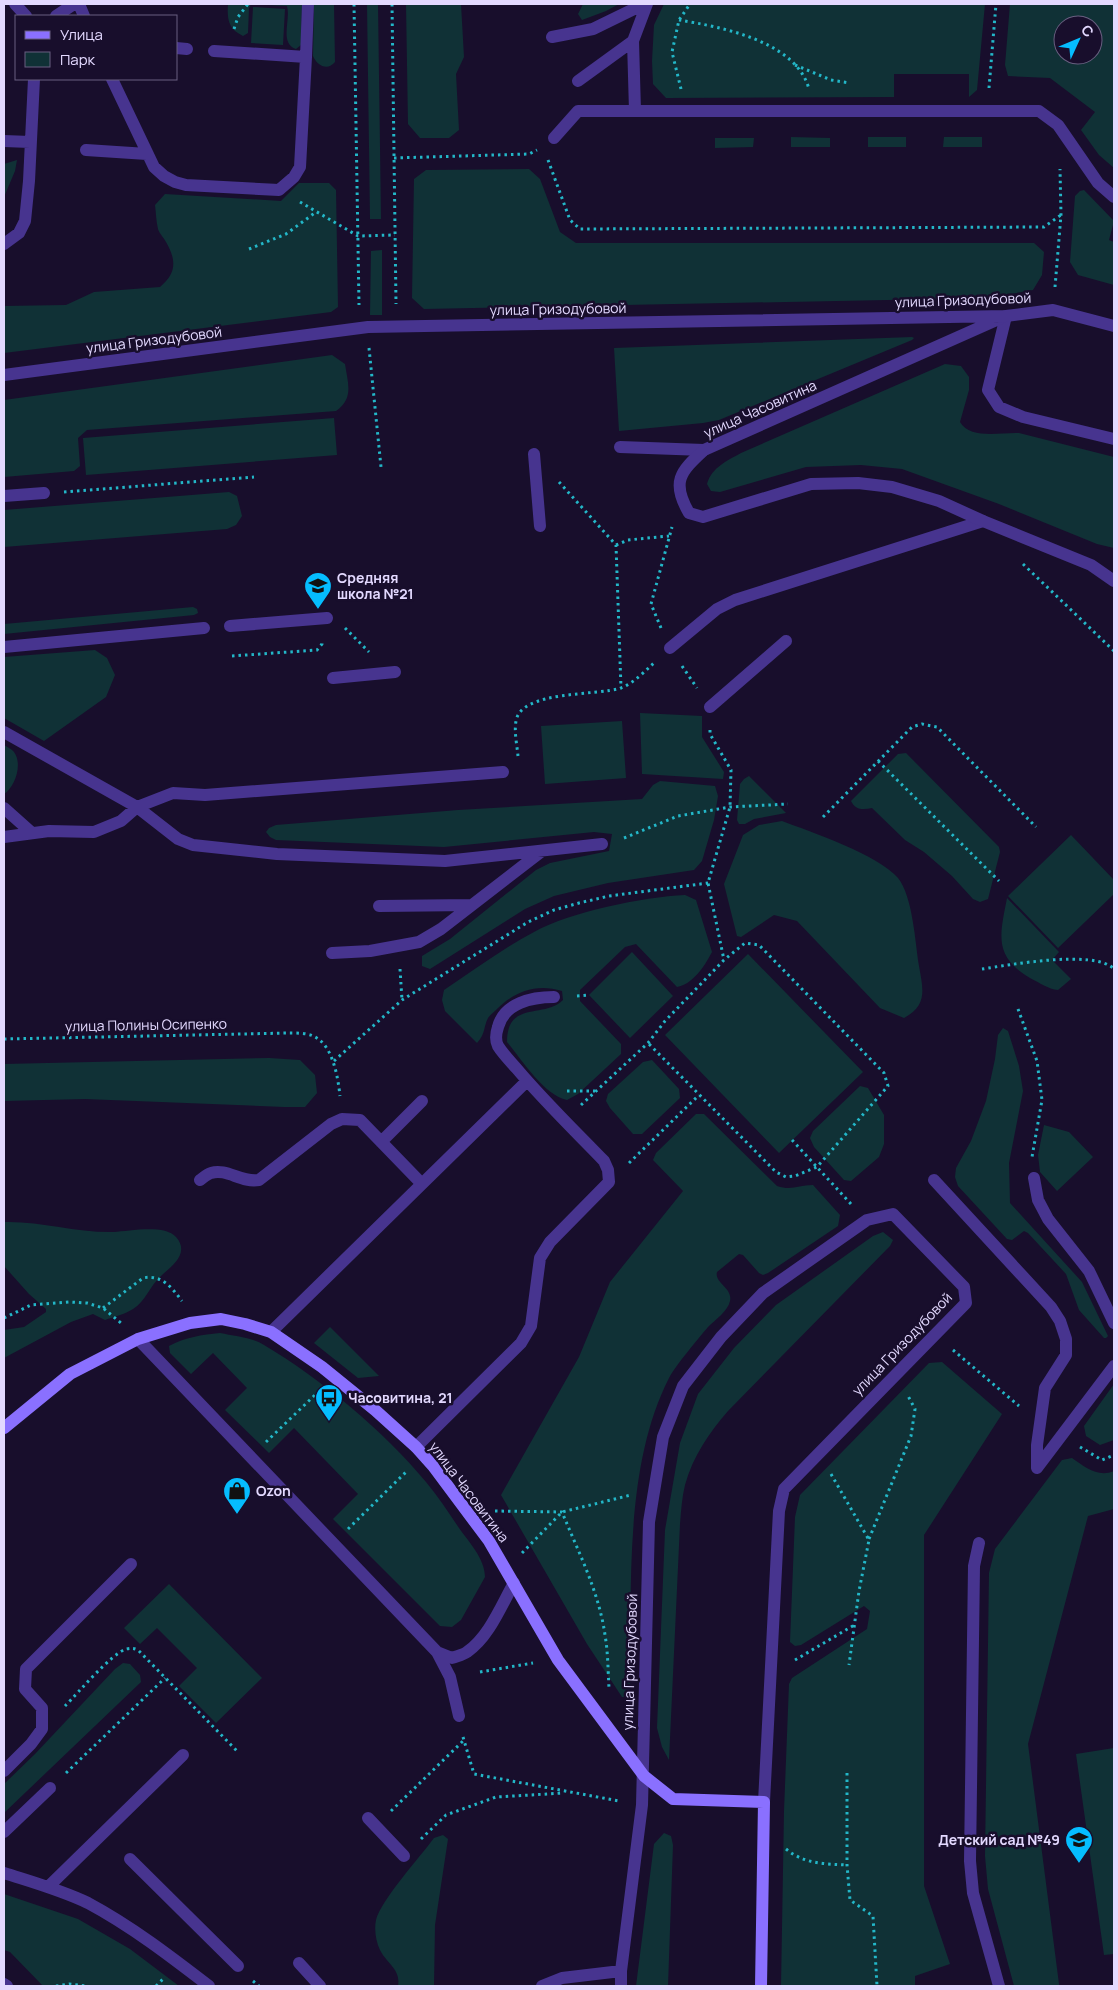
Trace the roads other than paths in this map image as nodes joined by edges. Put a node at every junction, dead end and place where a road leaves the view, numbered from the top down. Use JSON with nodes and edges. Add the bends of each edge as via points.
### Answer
{"nodes":[{"id":1,"x":15,"y":4,"type":"edge"},
{"id":2,"x":74,"y":4,"type":"edge"},
{"id":3,"x":308,"y":4,"type":"edge"},
{"id":4,"x":646,"y":4,"type":"edge"},
{"id":5,"x":25,"y":15,"type":"edge"},
{"id":6,"x":58,"y":15,"type":"edge"},
{"id":7,"x":552,"y":37,"type":"dead end"},
{"id":8,"x":633,"y":41,"type":"junction"},
{"id":9,"x":214,"y":51,"type":"dead end"},
{"id":10,"x":306,"y":57,"type":"junction"},
{"id":11,"x":34,"y":80,"type":"edge"},
{"id":12,"x":112,"y":80,"type":"edge"},
{"id":13,"x":578,"y":81,"type":"dead end"},
{"id":14,"x":635,"y":111,"type":"junction"},
{"id":15,"x":554,"y":138,"type":"road end"},
{"id":16,"x":4,"y":141,"type":"edge"},
{"id":17,"x":30,"y":142,"type":"junction"},
{"id":18,"x":86,"y":150,"type":"dead end"},
{"id":19,"x":147,"y":154,"type":"junction"},
{"id":20,"x":1114,"y":197,"type":"edge"},
{"id":21,"x":4,"y":244,"type":"edge"},
{"id":22,"x":1006,"y":316,"type":"junction"},
{"id":23,"x":1114,"y":326,"type":"edge"},
{"id":24,"x":4,"y":375,"type":"edge"},
{"id":25,"x":1114,"y":439,"type":"edge"},
{"id":26,"x":620,"y":447,"type":"dead end"},
{"id":27,"x":704,"y":450,"type":"junction"},
{"id":28,"x":534,"y":454,"type":"road end"},
{"id":29,"x":44,"y":493,"type":"dead end"},
{"id":30,"x":4,"y":496,"type":"edge"},
{"id":31,"x":983,"y":521,"type":"junction"},
{"id":32,"x":540,"y":526,"type":"dead end"},
{"id":33,"x":1114,"y":581,"type":"edge"},
{"id":34,"x":327,"y":618,"type":"road end"},
{"id":35,"x":230,"y":626,"type":"dead end"},
{"id":36,"x":204,"y":628,"type":"dead end"},
{"id":37,"x":786,"y":641,"type":"dead end"},
{"id":38,"x":4,"y":647,"type":"edge"},
{"id":39,"x":670,"y":648,"type":"road end"},
{"id":40,"x":392,"y":672,"type":"road end"},
{"id":41,"x":333,"y":678,"type":"dead end"},
{"id":42,"x":710,"y":707,"type":"road end"},
{"id":43,"x":4,"y":732,"type":"edge"},
{"id":44,"x":503,"y":772,"type":"road end"},
{"id":45,"x":137,"y":806,"type":"junction"},
{"id":46,"x":4,"y":808,"type":"edge"},
{"id":47,"x":32,"y":833,"type":"junction"},
{"id":48,"x":4,"y":837,"type":"edge"},
{"id":49,"x":602,"y":844,"type":"road end"},
{"id":50,"x":542,"y":851,"type":"junction"},
{"id":51,"x":472,"y":905,"type":"junction"},
{"id":52,"x":379,"y":906,"type":"dead end"},
{"id":53,"x":332,"y":953,"type":"dead end"},
{"id":54,"x":554,"y":997,"type":"dead end"},
{"id":55,"x":527,"y":1081,"type":"junction"},
{"id":56,"x":422,"y":1101,"type":"dead end"},
{"id":57,"x":380,"y":1142,"type":"junction"},
{"id":58,"x":1034,"y":1178,"type":"dead end"},
{"id":59,"x":200,"y":1180,"type":"dead end"},
{"id":60,"x":934,"y":1180,"type":"dead end"},
{"id":61,"x":422,"y":1184,"type":"junction"},
{"id":62,"x":1114,"y":1323,"type":"edge"},
{"id":63,"x":270,"y":1332,"type":"junction"},
{"id":64,"x":138,"y":1339,"type":"junction"},
{"id":65,"x":1114,"y":1366,"type":"edge"},
{"id":66,"x":4,"y":1428,"type":"edge"},
{"id":67,"x":420,"y":1451,"type":"junction"},
{"id":68,"x":979,"y":1543,"type":"dead end"},
{"id":69,"x":131,"y":1564,"type":"dead end"},
{"id":70,"x":514,"y":1583,"type":"junction"},
{"id":71,"x":437,"y":1652,"type":"junction"},
{"id":72,"x":459,"y":1716,"type":"dead end"},
{"id":73,"x":183,"y":1755,"type":"dead end"},
{"id":74,"x":4,"y":1771,"type":"edge"},
{"id":75,"x":644,"y":1776,"type":"junction"},
{"id":76,"x":50,"y":1788,"type":"road end"},
{"id":77,"x":764,"y":1802,"type":"junction"},
{"id":78,"x":368,"y":1818,"type":"dead end"},
{"id":79,"x":4,"y":1832,"type":"edge"},
{"id":80,"x":404,"y":1856,"type":"road end"},
{"id":81,"x":130,"y":1859,"type":"dead end"},
{"id":82,"x":4,"y":1874,"type":"edge"},
{"id":83,"x":48,"y":1887,"type":"junction"},
{"id":84,"x":299,"y":1963,"type":"dead end"},
{"id":85,"x":238,"y":1966,"type":"dead end"},
{"id":86,"x":621,"y":1971,"type":"junction"},
{"id":87,"x":4,"y":1984,"type":"edge"},
{"id":88,"x":7,"y":1986,"type":"edge"},
{"id":89,"x":209,"y":1986,"type":"edge"},
{"id":90,"x":320,"y":1986,"type":"edge"},
{"id":91,"x":542,"y":1986,"type":"edge"},
{"id":92,"x":621,"y":1986,"type":"edge"},
{"id":93,"x":761,"y":1986,"type":"edge"},
{"id":94,"x":1000,"y":1986,"type":"edge"}],
"edges":[{"from":1,"to":5,"type":"street"},
{"from":2,"to":6,"type":"street"},
{"from":3,"to":10,"type":"street"},
{"from":4,"to":7,"type":"street","via":[[593,29]]},
{"from":4,"to":8,"type":"street"},
{"from":8,"to":13,"type":"street"},
{"from":8,"to":14,"type":"street"},
{"from":9,"to":10,"type":"street"},
{"from":10,"to":19,"type":"street","via":[[300,167],[279,190],[175,182],[154,167]]},
{"from":11,"to":17,"type":"street"},
{"from":12,"to":19,"type":"street"},
{"from":14,"to":15,"type":"street","via":[[578,111]]},
{"from":14,"to":20,"type":"street","via":[[1039,111],[1058,125],[1098,183]]},
{"from":16,"to":17,"type":"street"},
{"from":17,"to":21,"type":"street","via":[[25,221],[19,233]]},
{"from":18,"to":19,"type":"street"},
{"from":22,"to":23,"type":"street","name":"улица Гризодубовой","via":[[1053,310]]},
{"from":22,"to":24,"type":"street","name":"улица Гризодубовой","via":[[368,327]]},
{"from":22,"to":25,"type":"street","via":[[988,390],[999,408]]},
{"from":22,"to":27,"type":"street","name":"улица Часовитина"},
{"from":26,"to":27,"type":"street"},
{"from":27,"to":31,"type":"street","name":"улица Часовитина","via":[[686,467],[679,485],[680,497],[689,512],[703,517],[811,484],[858,483],[892,487],[939,501]]},
{"from":28,"to":32,"type":"street"},
{"from":29,"to":30,"type":"street"},
{"from":31,"to":33,"type":"street","via":[[1091,566]]},
{"from":31,"to":39,"type":"street","via":[[735,600],[717,609]]},
{"from":34,"to":35,"type":"street"},
{"from":36,"to":38,"type":"street"},
{"from":37,"to":42,"type":"street"},
{"from":40,"to":41,"type":"street"},
{"from":43,"to":45,"type":"street"},
{"from":44,"to":45,"type":"street","via":[[205,795],[174,793]]},
{"from":45,"to":47,"type":"street","via":[[121,821],[94,832]]},
{"from":45,"to":50,"type":"street","via":[[178,839],[217,849],[445,861]]},
{"from":46,"to":47,"type":"street"},
{"from":47,"to":48,"type":"street"},
{"from":49,"to":50,"type":"street"},
{"from":50,"to":51,"type":"street"},
{"from":51,"to":52,"type":"street"},
{"from":51,"to":53,"type":"street","via":[[419,942],[370,951]]},
{"from":54,"to":55,"type":"street","via":[[524,1001],[509,1009],[499,1021],[497,1045]]},
{"from":55,"to":61,"type":"street"},
{"from":55,"to":67,"type":"street","via":[[604,1161],[609,1182],[550,1242],[540,1258],[531,1326],[521,1343]]},
{"from":56,"to":57,"type":"street"},
{"from":57,"to":59,"type":"street","via":[[360,1120],[342,1120],[331,1124],[259,1180],[249,1182],[226,1173],[211,1173]]},
{"from":57,"to":61,"type":"street"},
{"from":58,"to":62,"type":"street","via":[[1038,1200],[1048,1220],[1089,1271]]},
{"from":60,"to":65,"type":"street","via":[[1051,1307],[1060,1321],[1066,1339],[1066,1355],[1045,1388],[1037,1468]]},
{"from":61,"to":63,"type":"street"},
{"from":63,"to":64,"type":"street","name":"улица Часовитина","via":[[221,1319],[190,1323]]},
{"from":63,"to":67,"type":"street","name":"улица Часовитина","via":[[334,1376]]},
{"from":64,"to":66,"type":"street","name":"улица Часовитина","via":[[70,1374]]},
{"from":64,"to":71,"type":"street"},
{"from":67,"to":70,"type":"street","name":"улица Часовитина","via":[[489,1541]]},
{"from":68,"to":94,"type":"street","via":[[974,1566],[970,1862],[973,1893]]},
{"from":69,"to":74,"type":"street","via":[[26,1669],[25,1689],[42,1708],[42,1729]]},
{"from":70,"to":71,"type":"street","via":[[490,1626],[466,1653],[452,1658]]},
{"from":70,"to":75,"type":"street","name":"улица Часовитина","via":[[558,1660]]},
{"from":71,"to":72,"type":"street","via":[[450,1677]]},
{"from":73,"to":83,"type":"street"},
{"from":75,"to":77,"type":"street","name":"улица Часовитина","via":[[673,1799]]},
{"from":75,"to":77,"type":"street","name":"улица Гризодубовой","via":[[650,1522],[663,1438],[683,1386],[721,1337],[763,1293],[866,1220],[894,1214],[964,1287],[966,1303],[784,1488],[779,1511]]},
{"from":75,"to":86,"type":"street","name":"улица Гризодубовой"},
{"from":76,"to":79,"type":"street"},
{"from":77,"to":93,"type":"street","name":"улица Гризодубовой"},
{"from":78,"to":80,"type":"street"},
{"from":81,"to":85,"type":"street"},
{"from":82,"to":83,"type":"street"},
{"from":83,"to":89,"type":"street","via":[[87,1903],[135,1930]]},
{"from":84,"to":90,"type":"street"},
{"from":86,"to":91,"type":"street","via":[[562,1978]]},
{"from":86,"to":92,"type":"street","name":"улица Гризодубовой"},
{"from":87,"to":88,"type":"street"}]}
